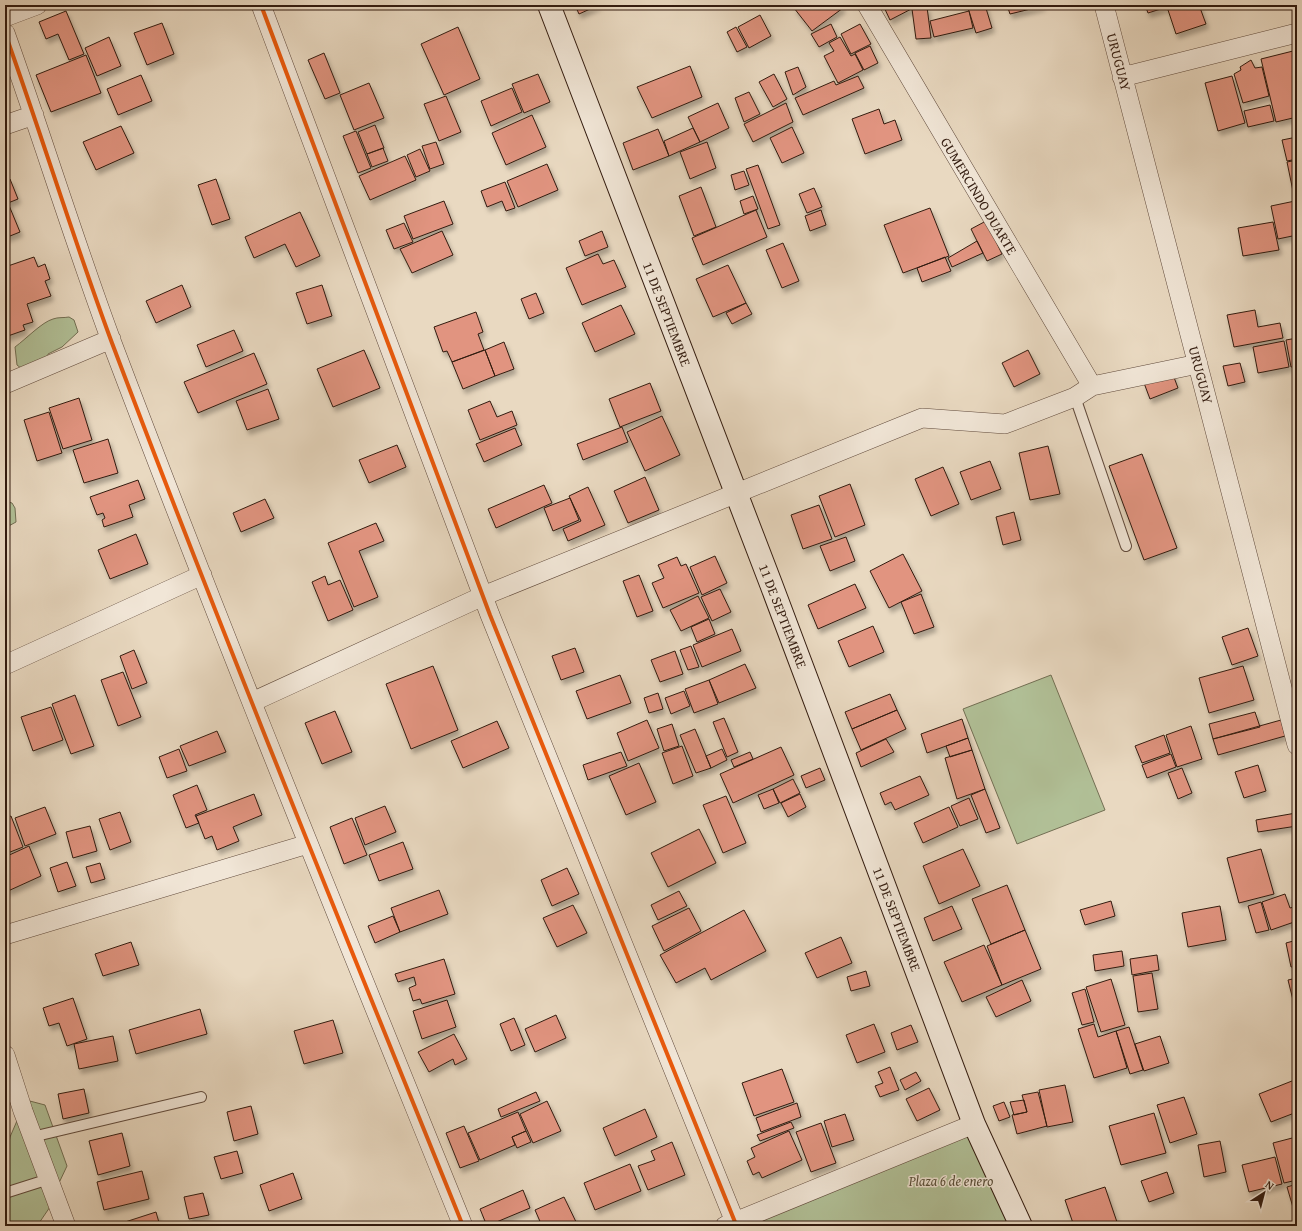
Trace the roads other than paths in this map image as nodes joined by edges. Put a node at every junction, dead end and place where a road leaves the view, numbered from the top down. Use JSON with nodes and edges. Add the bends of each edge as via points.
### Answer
{"nodes":[{"id":1,"x":37,"y":5,"type":"edge"},
{"id":2,"x":261,"y":5,"type":"edge"},
{"id":3,"x":549,"y":5,"type":"edge"},
{"id":4,"x":866,"y":5,"type":"edge"},
{"id":5,"x":1104,"y":5,"type":"edge"},
{"id":6,"x":5,"y":17,"type":"edge"},
{"id":7,"x":5,"y":33,"type":"edge"},
{"id":8,"x":1297,"y":33,"type":"edge"},
{"id":9,"x":1122,"y":77,"type":"junction"},
{"id":10,"x":34,"y":114,"type":"junction"},
{"id":11,"x":5,"y":125,"type":"edge"},
{"id":12,"x":111,"y":339,"type":"junction"},
{"id":13,"x":1198,"y":364,"type":"junction"},
{"id":14,"x":5,"y":384,"type":"edge"},
{"id":15,"x":1092,"y":386,"type":"junction"},
{"id":16,"x":1076,"y":397,"type":"junction"},
{"id":17,"x":735,"y":493,"type":"junction"},
{"id":18,"x":1126,"y":546,"type":"dead end"},
{"id":19,"x":202,"y":575,"type":"junction"},
{"id":20,"x":483,"y":596,"type":"junction"},
{"id":21,"x":5,"y":665,"type":"edge"},
{"id":22,"x":252,"y":702,"type":"junction"},
{"id":23,"x":1297,"y":745,"type":"edge"},
{"id":24,"x":308,"y":844,"type":"junction"},
{"id":25,"x":5,"y":935,"type":"edge"},
{"id":26,"x":5,"y":1056,"type":"edge"},
{"id":27,"x":202,"y":1097,"type":"dead end"},
{"id":28,"x":974,"y":1124,"type":"junction"},
{"id":29,"x":32,"y":1137,"type":"junction"},
{"id":30,"x":49,"y":1180,"type":"junction"},
{"id":31,"x":5,"y":1193,"type":"edge"},
{"id":32,"x":730,"y":1224,"type":"edge"},
{"id":33,"x":66,"y":1226,"type":"edge"},
{"id":34,"x":462,"y":1226,"type":"edge"},
{"id":35,"x":1021,"y":1226,"type":"edge"}],
"edges":[{"from":1,"to":6,"type":"street"},
{"from":2,"to":20,"type":"street"},
{"from":3,"to":17,"type":"main road","name":"11 DE SEPTIEMBRE"},
{"from":4,"to":15,"type":"street","name":"GUMERCINDO DUARTE"},
{"from":5,"to":9,"type":"street","name":"URUGUAY"},
{"from":7,"to":10,"type":"street"},
{"from":8,"to":9,"type":"street"},
{"from":9,"to":13,"type":"street","name":"URUGUAY"},
{"from":10,"to":11,"type":"street"},
{"from":10,"to":12,"type":"street"},
{"from":12,"to":14,"type":"street"},
{"from":12,"to":19,"type":"street"},
{"from":13,"to":15,"type":"street"},
{"from":13,"to":23,"type":"street","name":"URUGUAY"},
{"from":15,"to":16,"type":"street"},
{"from":16,"to":17,"type":"street","via":[[1005,424],[922,418]]},
{"from":16,"to":18,"type":"lane"},
{"from":17,"to":20,"type":"street"},
{"from":17,"to":28,"type":"main road","name":"11 DE SEPTIEMBRE"},
{"from":19,"to":21,"type":"street"},
{"from":19,"to":22,"type":"street"},
{"from":20,"to":22,"type":"street"},
{"from":20,"to":32,"type":"street"},
{"from":22,"to":24,"type":"street"},
{"from":24,"to":25,"type":"street"},
{"from":24,"to":34,"type":"street"},
{"from":26,"to":29,"type":"street"},
{"from":27,"to":29,"type":"lane"},
{"from":28,"to":32,"type":"street"},
{"from":28,"to":35,"type":"main road","name":"11 DE SEPTIEMBRE"},
{"from":29,"to":30,"type":"street"},
{"from":30,"to":31,"type":"lane"},
{"from":30,"to":33,"type":"street"}]}
